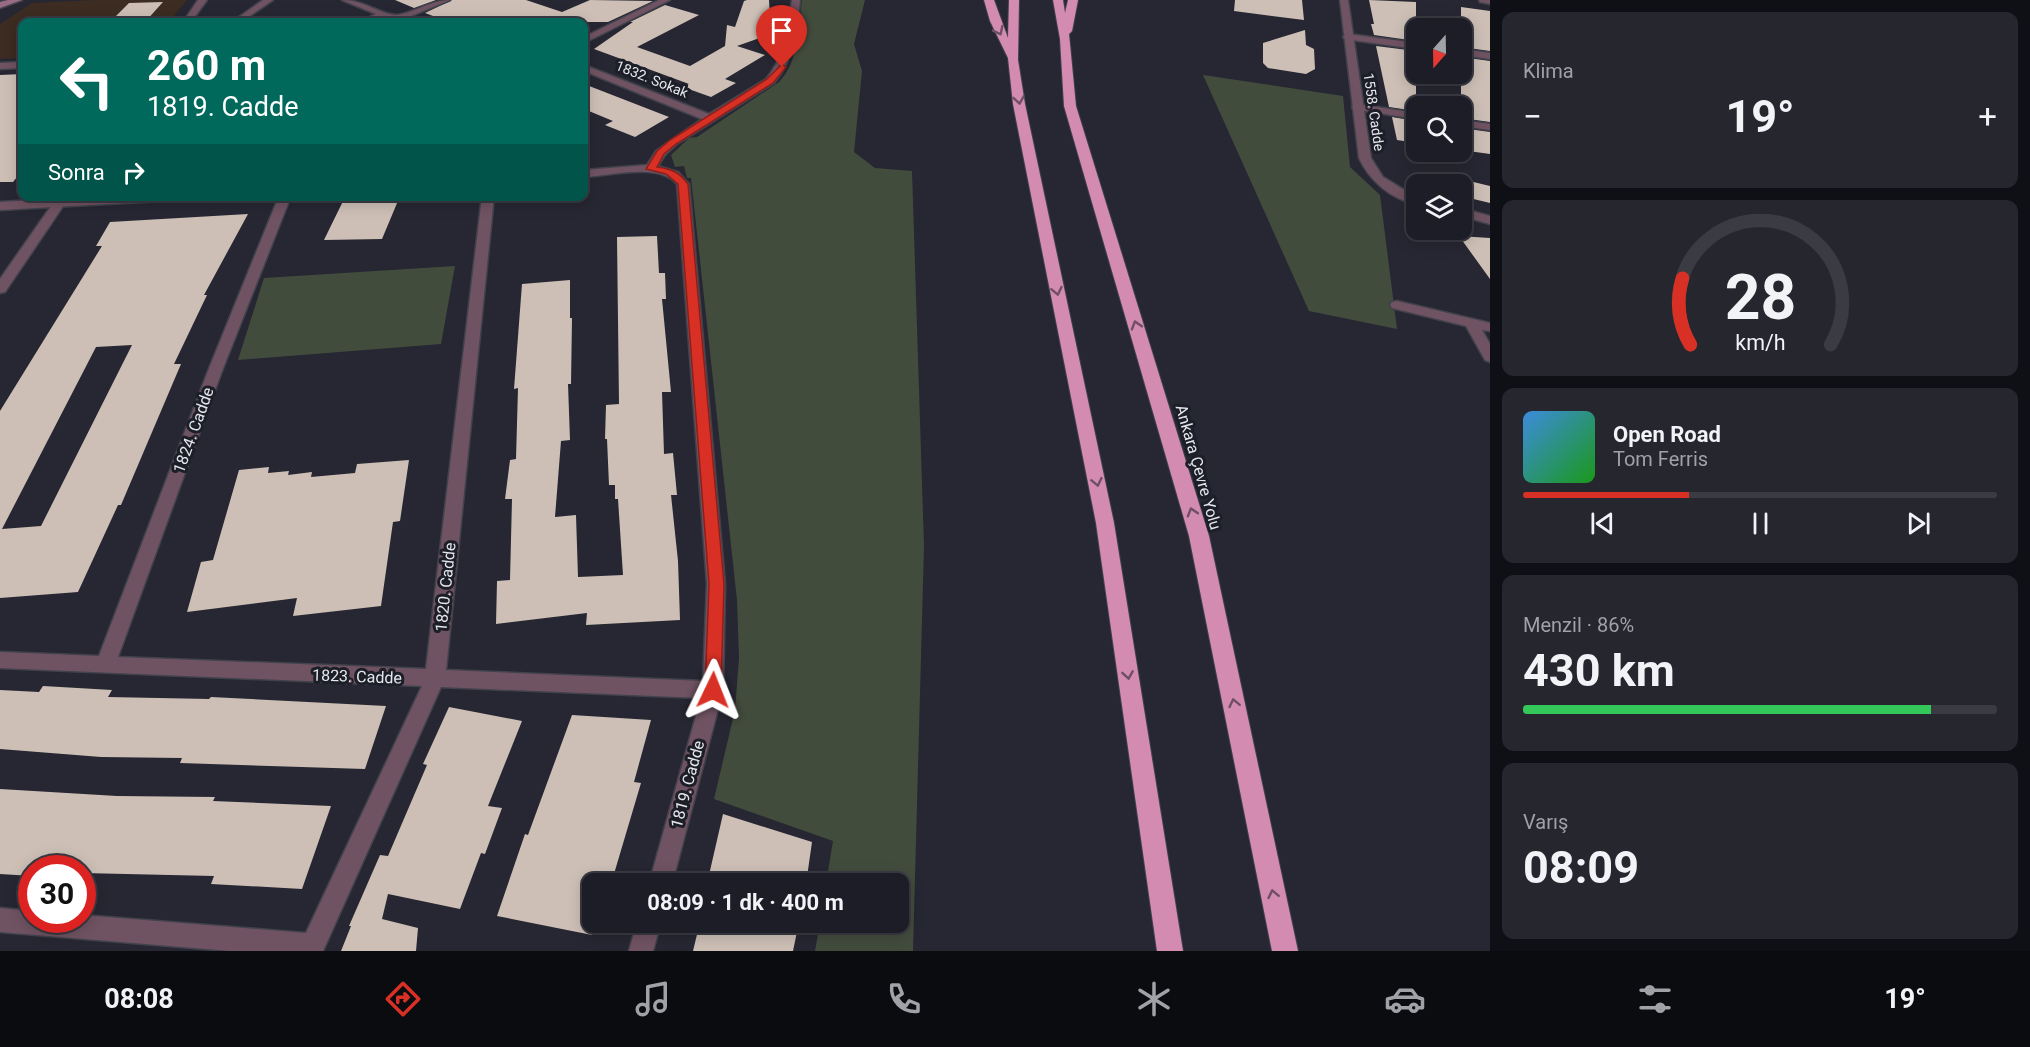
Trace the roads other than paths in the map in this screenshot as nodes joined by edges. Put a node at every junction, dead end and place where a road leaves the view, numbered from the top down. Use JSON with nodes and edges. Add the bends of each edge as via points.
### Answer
{"nodes":[{"id":1,"x":18,"y":0,"type":"edge"},
{"id":2,"x":203,"y":0,"type":"edge"},
{"id":3,"x":269,"y":0,"type":"edge"},
{"id":4,"x":346,"y":0,"type":"edge"},
{"id":5,"x":446,"y":0,"type":"edge"},
{"id":6,"x":666,"y":0,"type":"edge"},
{"id":7,"x":796,"y":0,"type":"edge"},
{"id":8,"x":989,"y":0,"type":"edge"},
{"id":9,"x":1014,"y":0,"type":"edge"},
{"id":10,"x":1058,"y":0,"type":"edge"},
{"id":11,"x":1073,"y":0,"type":"edge"},
{"id":12,"x":1344,"y":0,"type":"edge"},
{"id":13,"x":1483,"y":0,"type":"edge"},
{"id":14,"x":1490,"y":1,"type":"edge"},
{"id":15,"x":0,"y":5,"type":"edge"},
{"id":16,"x":384,"y":14,"type":"junction"},
{"id":17,"x":190,"y":18,"type":"edge"},
{"id":18,"x":242,"y":18,"type":"edge"},
{"id":19,"x":373,"y":18,"type":"edge"},
{"id":20,"x":397,"y":18,"type":"joint"},
{"id":21,"x":1348,"y":37,"type":"junction"},
{"id":22,"x":588,"y":38,"type":"edge"},
{"id":23,"x":1065,"y":39,"type":"junction"},
{"id":24,"x":1406,"y":45,"type":"edge"},
{"id":25,"x":1472,"y":54,"type":"edge"},
{"id":26,"x":1490,"y":56,"type":"edge"},
{"id":27,"x":1013,"y":60,"type":"junction"},
{"id":28,"x":18,"y":65,"type":"edge"},
{"id":29,"x":0,"y":66,"type":"edge"},
{"id":30,"x":588,"y":70,"type":"edge"},
{"id":31,"x":1358,"y":107,"type":"junction"},
{"id":32,"x":1406,"y":114,"type":"edge"},
{"id":33,"x":709,"y":118,"type":"junction"},
{"id":34,"x":1472,"y":125,"type":"edge"},
{"id":35,"x":1490,"y":127,"type":"edge"},
{"id":36,"x":651,"y":169,"type":"junction"},
{"id":37,"x":588,"y":174,"type":"edge"},
{"id":38,"x":1406,"y":196,"type":"edge"},
{"id":39,"x":51,"y":201,"type":"edge"},
{"id":40,"x":60,"y":201,"type":"edge"},
{"id":41,"x":283,"y":201,"type":"edge"},
{"id":42,"x":487,"y":201,"type":"edge"},
{"id":43,"x":0,"y":206,"type":"edge"},
{"id":44,"x":1472,"y":215,"type":"edge"},
{"id":45,"x":1490,"y":220,"type":"edge"},
{"id":46,"x":0,"y":289,"type":"edge"},
{"id":47,"x":1397,"y":305,"type":"dead end"},
{"id":48,"x":1471,"y":322,"type":"junction"},
{"id":49,"x":1490,"y":327,"type":"edge"},
{"id":50,"x":1490,"y":357,"type":"edge"},
{"id":51,"x":0,"y":660,"type":"edge"},
{"id":52,"x":105,"y":665,"type":"junction"},
{"id":53,"x":435,"y":679,"type":"junction"},
{"id":54,"x":713,"y":690,"type":"junction"},
{"id":55,"x":663,"y":873,"type":"edge"},
{"id":56,"x":0,"y":920,"type":"edge"},
{"id":57,"x":646,"y":933,"type":"edge"},
{"id":58,"x":311,"y":948,"type":"edge"},
{"id":59,"x":641,"y":951,"type":"edge"},
{"id":60,"x":1170,"y":951,"type":"edge"},
{"id":61,"x":1285,"y":951,"type":"edge"}],
"edges":[{"from":1,"to":15,"type":"main road"},
{"from":2,"to":17,"type":"street"},
{"from":3,"to":18,"type":"street"},
{"from":4,"to":16,"type":"street"},
{"from":5,"to":20,"type":"street"},
{"from":6,"to":22,"type":"street"},
{"from":7,"to":33,"type":"street","via":[[792,29],[777,74]]},
{"from":8,"to":27,"type":"highway","one_way":true,"via":[[994,21]]},
{"from":9,"to":27,"type":"highway"},
{"from":10,"to":23,"type":"highway","name":"Ankara Çevre Yolu"},
{"from":11,"to":23,"type":"highway"},
{"from":12,"to":21,"type":"street","name":"1558. Cadde"},
{"from":13,"to":14,"type":"street"},
{"from":16,"to":19,"type":"street"},
{"from":16,"to":20,"type":"street"},
{"from":21,"to":24,"type":"street"},
{"from":21,"to":31,"type":"street","name":"1558. Cadde"},
{"from":61,"to":23,"type":"highway","name":"Ankara Çevre Yolu","one_way":true,"via":[[1199,536],[1070,106]]},
{"from":25,"to":26,"type":"street"},
{"from":27,"to":60,"type":"highway","one_way":true,"via":[[1106,523]]},
{"from":28,"to":29,"type":"street"},
{"from":30,"to":33,"type":"street","name":"1832. Sokak"},
{"from":31,"to":32,"type":"street"},
{"from":31,"to":38,"type":"street","name":"1558. Cadde","via":[[1369,171]]},
{"from":33,"to":36,"type":"street","via":[[660,153]]},
{"from":34,"to":35,"type":"street"},
{"from":36,"to":37,"type":"street"},
{"from":36,"to":54,"type":"street","name":"1819. Cadde","via":[[669,171],[683,184],[716,584]]},
{"from":39,"to":43,"type":"street"},
{"from":40,"to":46,"type":"street"},
{"from":41,"to":52,"type":"street","name":"1824. Cadde"},
{"from":42,"to":53,"type":"street","name":"1820. Cadde"},
{"from":44,"to":45,"type":"street"},
{"from":47,"to":48,"type":"street"},
{"from":48,"to":49,"type":"street"},
{"from":48,"to":50,"type":"street"},
{"from":51,"to":52,"type":"street","name":"1823. Cadde"},
{"from":52,"to":53,"type":"street","name":"1823. Cadde"},
{"from":53,"to":54,"type":"street","name":"1823. Cadde"},
{"from":53,"to":58,"type":"street","name":"1820. Cadde"},
{"from":54,"to":55,"type":"street","name":"1819. Cadde"},
{"from":56,"to":58,"type":"street"},
{"from":57,"to":59,"type":"street"}]}
